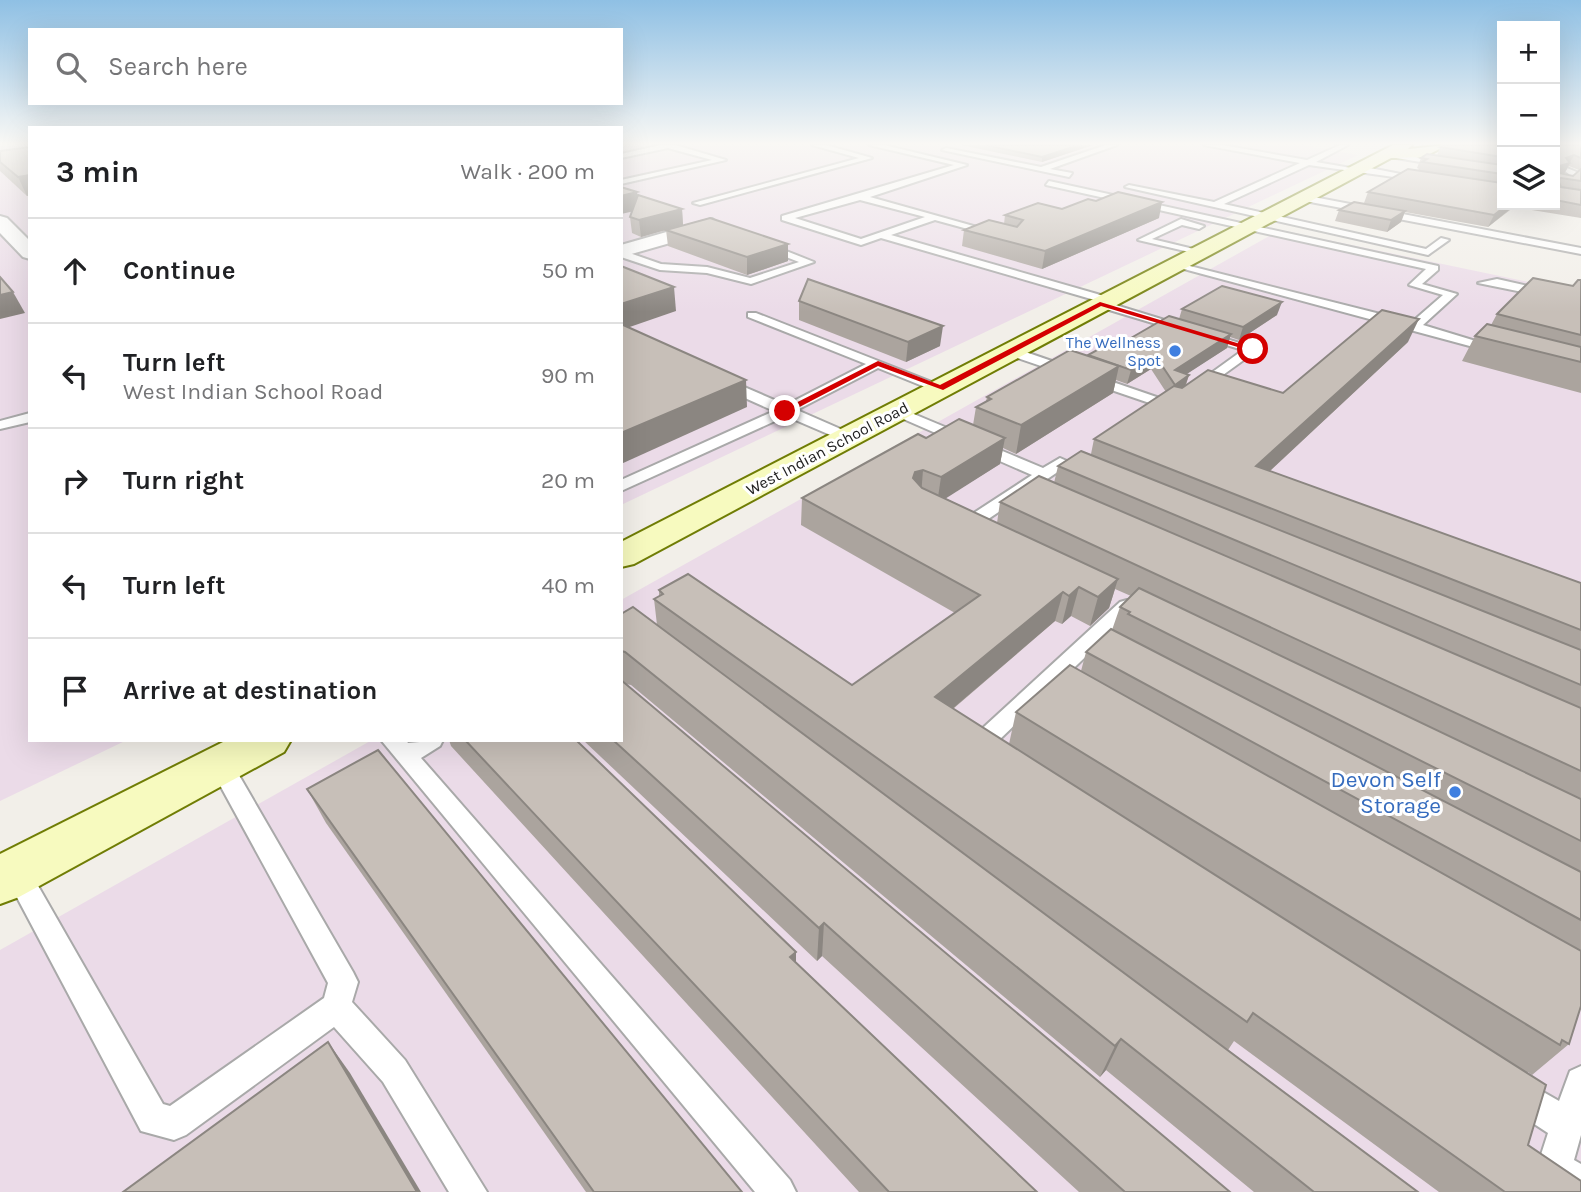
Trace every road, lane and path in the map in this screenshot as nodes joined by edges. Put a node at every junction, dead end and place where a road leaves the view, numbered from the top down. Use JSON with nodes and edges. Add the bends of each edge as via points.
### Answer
{"nodes":[{"id":1,"x":706,"y":201,"type":"edge"},
{"id":2,"x":847,"y":201,"type":"edge"},
{"id":3,"x":874,"y":201,"type":"edge"},
{"id":4,"x":1089,"y":201,"type":"edge"},
{"id":5,"x":1140,"y":201,"type":"edge"},
{"id":6,"x":1193,"y":201,"type":"edge"},
{"id":7,"x":1224,"y":201,"type":"edge"},
{"id":8,"x":1298,"y":201,"type":"edge"},
{"id":9,"x":1317,"y":201,"type":"edge"},
{"id":10,"x":697,"y":203,"type":"dead end"},
{"id":11,"x":1214,"y":205,"type":"junction"},
{"id":12,"x":935,"y":217,"type":"junction"},
{"id":13,"x":0,"y":222,"type":"edge"},
{"id":14,"x":1181,"y":222,"type":"junction"},
{"id":15,"x":1255,"y":223,"type":"junction"},
{"id":16,"x":713,"y":227,"type":"edge"},
{"id":17,"x":880,"y":235,"type":"junction"},
{"id":18,"x":1013,"y":238,"type":"edge"},
{"id":19,"x":1444,"y":240,"type":"dead end"},
{"id":20,"x":750,"y":241,"type":"edge"},
{"id":21,"x":626,"y":247,"type":"edge"},
{"id":22,"x":1581,"y":251,"type":"edge"},
{"id":23,"x":1198,"y":253,"type":"junction"},
{"id":24,"x":23,"y":255,"type":"edge"},
{"id":25,"x":656,"y":265,"type":"junction"},
{"id":26,"x":1174,"y":265,"type":"junction"},
{"id":27,"x":633,"y":272,"type":"edge"},
{"id":28,"x":1483,"y":283,"type":"dead end"},
{"id":29,"x":1581,"y":301,"type":"edge"},
{"id":30,"x":1104,"y":302,"type":"junction"},
{"id":31,"x":752,"y":315,"type":"dead end"},
{"id":32,"x":1414,"y":326,"type":"junction"},
{"id":33,"x":1010,"y":351,"type":"junction"},
{"id":34,"x":1504,"y":351,"type":"edge"},
{"id":35,"x":878,"y":363,"type":"junction"},
{"id":36,"x":710,"y":377,"type":"edge"},
{"id":37,"x":940,"y":388,"type":"junction"},
{"id":38,"x":785,"y":411,"type":"junction"},
{"id":39,"x":897,"y":411,"type":"junction"},
{"id":40,"x":28,"y":418,"type":"edge"},
{"id":41,"x":0,"y":425,"type":"edge"},
{"id":42,"x":847,"y":437,"type":"junction"},
{"id":43,"x":1044,"y":474,"type":"junction"},
{"id":44,"x":1098,"y":478,"type":"edge"},
{"id":45,"x":623,"y":485,"type":"edge"},
{"id":46,"x":1021,"y":489,"type":"junction"},
{"id":47,"x":1047,"y":500,"type":"edge"},
{"id":48,"x":943,"y":515,"type":"edge"},
{"id":49,"x":966,"y":526,"type":"junction"},
{"id":50,"x":990,"y":538,"type":"edge"},
{"id":51,"x":623,"y":555,"type":"edge"},
{"id":52,"x":1102,"y":593,"type":"edge"},
{"id":53,"x":1127,"y":606,"type":"junction"},
{"id":54,"x":1151,"y":618,"type":"edge"},
{"id":55,"x":1090,"y":640,"type":"junction"},
{"id":56,"x":1114,"y":654,"type":"edge"},
{"id":57,"x":1049,"y":679,"type":"junction"},
{"id":58,"x":1073,"y":693,"type":"edge"},
{"id":59,"x":264,"y":742,"type":"edge"},
{"id":60,"x":424,"y":742,"type":"edge"},
{"id":61,"x":399,"y":748,"type":"edge"},
{"id":62,"x":221,"y":765,"type":"junction"},
{"id":63,"x":1015,"y":765,"type":"edge"},
{"id":64,"x":8,"y":876,"type":"edge"},
{"id":65,"x":335,"y":1007,"type":"junction"},
{"id":66,"x":1499,"y":1081,"type":"edge"},
{"id":67,"x":1581,"y":1082,"type":"edge"},
{"id":68,"x":1567,"y":1126,"type":"junction"},
{"id":69,"x":1581,"y":1185,"type":"edge"},
{"id":70,"x":469,"y":1192,"type":"edge"},
{"id":71,"x":778,"y":1192,"type":"edge"}],
"edges":[{"from":1,"to":10,"type":"lane"},
{"from":2,"to":17,"type":"lane","via":[[785,218],[861,242]]},
{"from":3,"to":12,"type":"lane"},
{"from":4,"to":14,"type":"lane"},
{"from":5,"to":15,"type":"lane"},
{"from":6,"to":11,"type":"lane"},
{"from":7,"to":11,"type":"lane"},
{"from":8,"to":15,"type":"main road","name":"West Indian School Road"},
{"from":9,"to":22,"type":"lane"},
{"from":11,"to":15,"type":"lane"},
{"from":12,"to":17,"type":"lane"},
{"from":12,"to":18,"type":"lane"},
{"from":13,"to":24,"type":"street"},
{"from":14,"to":15,"type":"lane"},
{"from":14,"to":23,"type":"lane","via":[[1143,240]]},
{"from":15,"to":19,"type":"lane","via":[[1428,252]]},
{"from":15,"to":23,"type":"main road","name":"West Indian School Road"},
{"from":15,"to":32,"type":"lane","via":[[1434,268],[1414,285],[1451,294]]},
{"from":16,"to":21,"type":"street"},
{"from":17,"to":30,"type":"lane"},
{"from":20,"to":25,"type":"lane","via":[[809,262],[751,281],[708,270]]},
{"from":21,"to":25,"type":"lane"},
{"from":23,"to":26,"type":"main road","name":"West Indian School Road"},
{"from":25,"to":27,"type":"lane"},
{"from":26,"to":30,"type":"main road","name":"West Indian School Road"},
{"from":26,"to":32,"type":"lane"},
{"from":28,"to":29,"type":"lane","via":[[1497,282]]},
{"from":30,"to":33,"type":"main road","name":"West Indian School Road"},
{"from":30,"to":33,"type":"lane","via":[[1253,349],[1173,407]]},
{"from":31,"to":35,"type":"lane"},
{"from":32,"to":34,"type":"lane"},
{"from":33,"to":37,"type":"main road","name":"West Indian School Road"},
{"from":35,"to":37,"type":"lane"},
{"from":35,"to":38,"type":"lane"},
{"from":36,"to":38,"type":"lane"},
{"from":37,"to":39,"type":"main road","name":"West Indian School Road"},
{"from":38,"to":42,"type":"lane"},
{"from":38,"to":45,"type":"lane"},
{"from":39,"to":42,"type":"main road","name":"West Indian School Road"},
{"from":39,"to":43,"type":"lane"},
{"from":40,"to":41,"type":"lane"},
{"from":42,"to":51,"type":"main road","name":"West Indian School Road"},
{"from":43,"to":44,"type":"lane","via":[[1060,463]]},
{"from":43,"to":46,"type":"lane"},
{"from":46,"to":47,"type":"lane"},
{"from":46,"to":49,"type":"lane"},
{"from":48,"to":49,"type":"lane"},
{"from":49,"to":50,"type":"lane"},
{"from":52,"to":53,"type":"lane"},
{"from":53,"to":54,"type":"lane"},
{"from":53,"to":55,"type":"lane"},
{"from":55,"to":56,"type":"lane"},
{"from":55,"to":57,"type":"lane"},
{"from":57,"to":58,"type":"lane"},
{"from":57,"to":63,"type":"lane","via":[[981,743]]},
{"from":59,"to":62,"type":"main road"},
{"from":60,"to":61,"type":"lane"},
{"from":61,"to":71,"type":"lane"},
{"from":62,"to":64,"type":"main road"},
{"from":62,"to":65,"type":"lane","via":[[343,982]]},
{"from":64,"to":65,"type":"lane","via":[[153,1119],[174,1123]]},
{"from":65,"to":70,"type":"lane","via":[[394,1071]]},
{"from":66,"to":68,"type":"lane"},
{"from":67,"to":68,"type":"lane"},
{"from":68,"to":69,"type":"lane","via":[[1554,1167]]}]}
